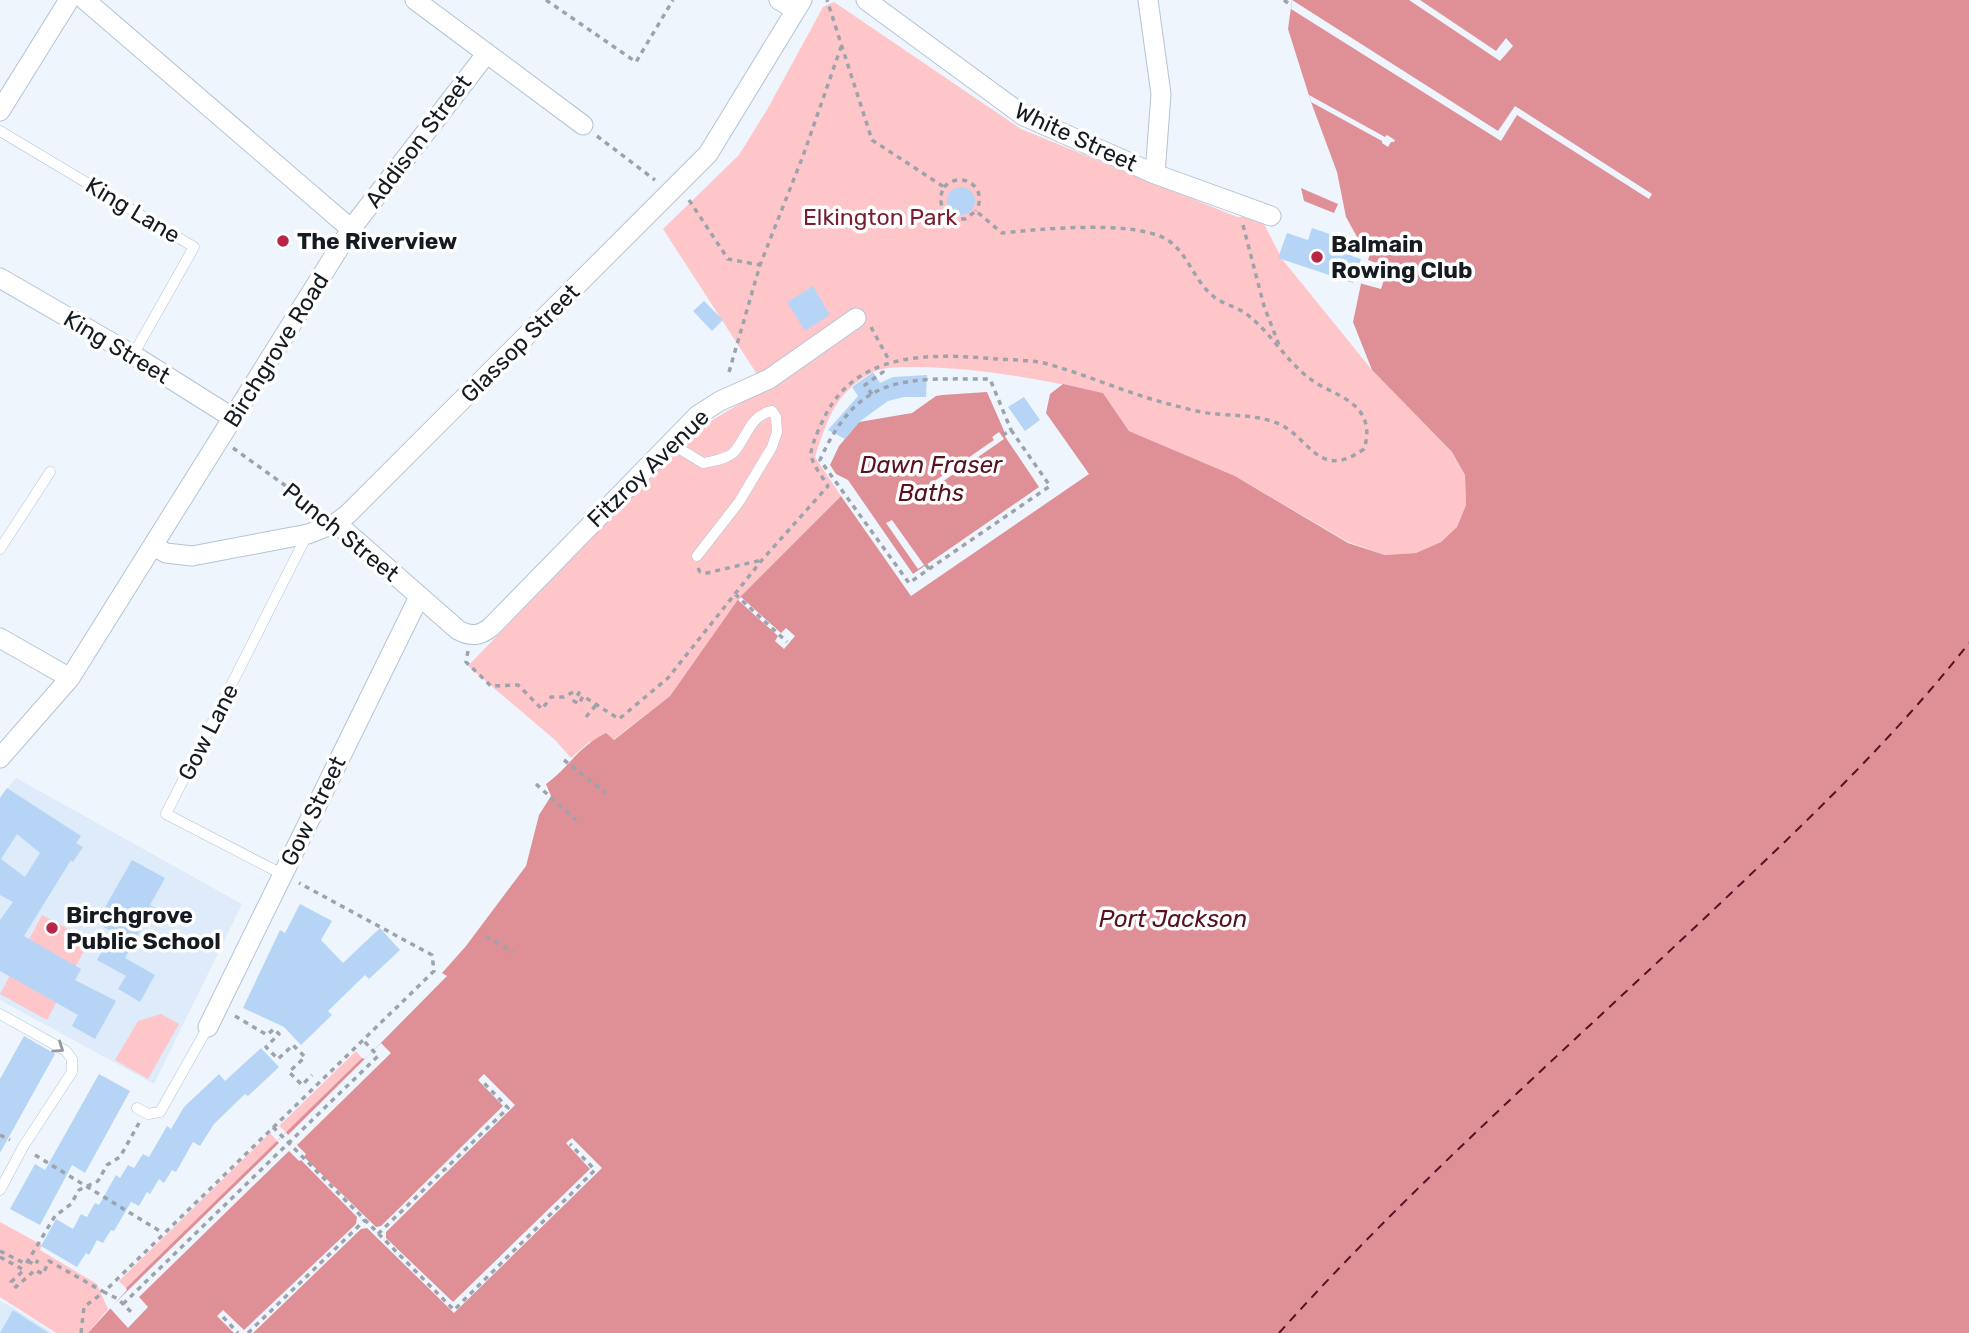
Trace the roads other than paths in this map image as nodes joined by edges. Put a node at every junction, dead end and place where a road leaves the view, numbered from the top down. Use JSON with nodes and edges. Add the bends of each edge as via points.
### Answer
{"nodes":[{"id":1,"x":69,"y":0,"type":"edge"},
{"id":2,"x":85,"y":0,"type":"edge"},
{"id":3,"x":415,"y":0,"type":"edge"},
{"id":4,"x":866,"y":0,"type":"edge"},
{"id":5,"x":1147,"y":0,"type":"edge"},
{"id":6,"x":792,"y":3,"type":"edge"},
{"id":7,"x":487,"y":53,"type":"junction"},
{"id":8,"x":0,"y":111,"type":"edge"},
{"id":9,"x":583,"y":125,"type":"road end"},
{"id":10,"x":0,"y":131,"type":"edge"},
{"id":11,"x":1155,"y":174,"type":"junction"},
{"id":12,"x":1271,"y":216,"type":"dead end"},
{"id":13,"x":351,"y":229,"type":"junction"},
{"id":14,"x":0,"y":278,"type":"edge"},
{"id":15,"x":863,"y":321,"type":"road end"},
{"id":16,"x":133,"y":355,"type":"junction"},
{"id":17,"x":233,"y":418,"type":"junction"},
{"id":18,"x":669,"y":442,"type":"junction"},
{"id":19,"x":50,"y":472,"type":"dead end"},
{"id":20,"x":336,"y":523,"type":"junction"},
{"id":21,"x":308,"y":534,"type":"junction"},
{"id":22,"x":153,"y":546,"type":"junction"},
{"id":23,"x":0,"y":550,"type":"edge"},
{"id":24,"x":697,"y":556,"type":"road end"},
{"id":25,"x":419,"y":597,"type":"junction"},
{"id":26,"x":465,"y":633,"type":"joint"},
{"id":27,"x":0,"y":638,"type":"edge"},
{"id":28,"x":70,"y":678,"type":"junction"},
{"id":29,"x":0,"y":758,"type":"edge"},
{"id":30,"x":282,"y":874,"type":"junction"},
{"id":31,"x":0,"y":1014,"type":"edge"},
{"id":32,"x":208,"y":1027,"type":"joint"},
{"id":33,"x":141,"y":1110,"type":"road end"},
{"id":34,"x":0,"y":1191,"type":"edge"}],
"edges":[{"from":1,"to":8,"type":"street"},
{"from":2,"to":13,"type":"street"},
{"from":3,"to":7,"type":"street"},
{"from":4,"to":11,"type":"street","name":"White Street","via":[[1024,116]]},
{"from":5,"to":11,"type":"street","via":[[1161,94]]},
{"from":6,"to":20,"type":"street","name":"Glassop Street","via":[[708,154]]},
{"from":7,"to":9,"type":"street"},
{"from":7,"to":13,"type":"street","name":"Addison Street"},
{"from":10,"to":16,"type":"lane","name":"King Lane","via":[[194,247]]},
{"from":11,"to":12,"type":"street","name":"White Street"},
{"from":13,"to":17,"type":"street","name":"Birchgrove Road"},
{"from":14,"to":16,"type":"street","name":"King Street"},
{"from":15,"to":18,"type":"street","name":"Fitzroy Avenue","via":[[769,379],[708,407]]},
{"from":16,"to":17,"type":"street","name":"King Street"},
{"from":17,"to":22,"type":"street","name":"Birchgrove Road"},
{"from":18,"to":24,"type":"lane","via":[[703,463],[717,460],[733,453],[765,412],[772,411],[776,417],[772,447],[739,502]]},
{"from":18,"to":26,"type":"street","name":"Fitzroy Avenue","via":[[491,627],[480,634]]},
{"from":19,"to":23,"type":"lane"},
{"from":20,"to":21,"type":"street","name":"Glassop Street"},
{"from":20,"to":25,"type":"street","name":"Punch Street"},
{"from":21,"to":22,"type":"street","name":"Glassop Street","via":[[192,556],[166,553]]},
{"from":21,"to":30,"type":"lane","name":"Gow Lane","via":[[166,814]]},
{"from":22,"to":28,"type":"street","name":"Birchgrove Road"},
{"from":25,"to":26,"type":"street","name":"Punch Street"},
{"from":25,"to":30,"type":"street","name":"Gow Street"},
{"from":27,"to":28,"type":"street"},
{"from":28,"to":29,"type":"street","name":"Birchgrove Road"},
{"from":30,"to":32,"type":"street","name":"Gow Street"},
{"from":31,"to":34,"type":"lane","one_way":true,"via":[[72,1059],[72,1072]]},
{"from":32,"to":33,"type":"lane","via":[[162,1110],[154,1115]]}]}
